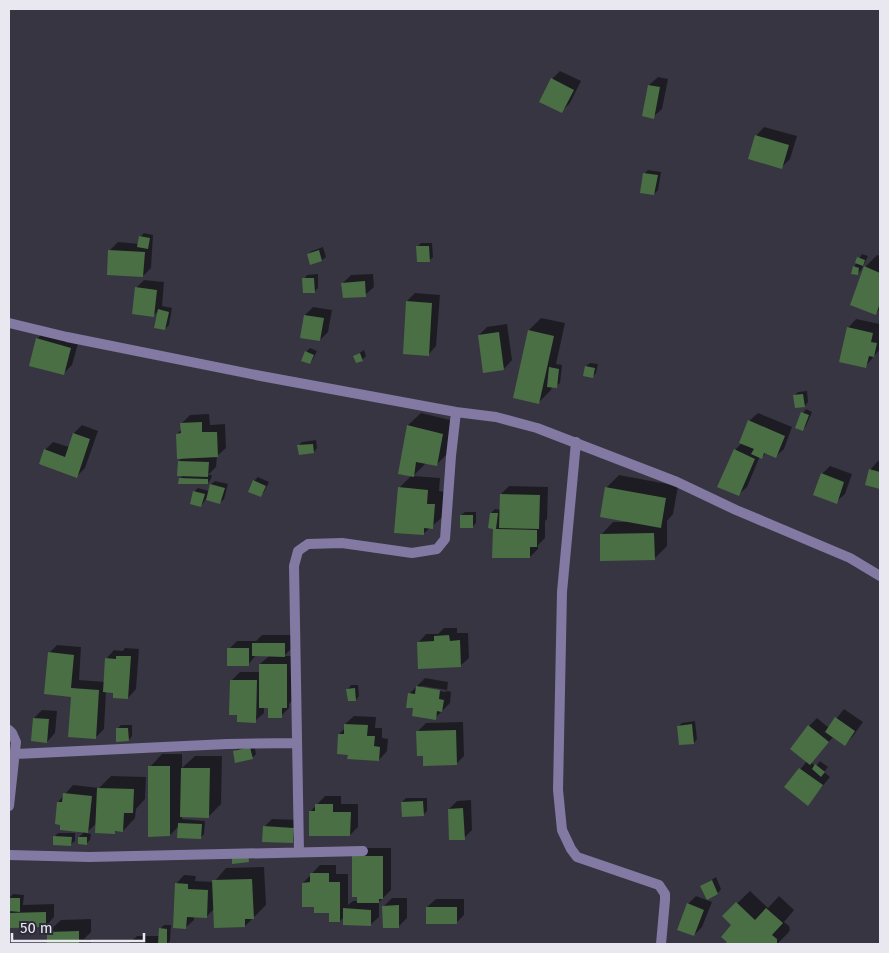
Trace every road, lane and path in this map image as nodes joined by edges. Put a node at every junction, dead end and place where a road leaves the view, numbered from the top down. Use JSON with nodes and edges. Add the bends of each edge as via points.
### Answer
{"nodes":[{"id":1,"x":9,"y":323,"type":"edge"},
{"id":2,"x":456,"y":412,"type":"junction"},
{"id":3,"x":576,"y":442,"type":"junction"},
{"id":4,"x":880,"y":576,"type":"edge"},
{"id":5,"x":9,"y":730,"type":"edge"},
{"id":6,"x":297,"y":743,"type":"junction"},
{"id":7,"x":16,"y":754,"type":"junction"},
{"id":8,"x":9,"y":806,"type":"edge"},
{"id":9,"x":363,"y":850,"type":"dead end"},
{"id":10,"x":299,"y":852,"type":"junction"},
{"id":11,"x":9,"y":855,"type":"edge"},
{"id":12,"x":662,"y":944,"type":"edge"}],
"edges":[{"from":1,"to":2,"type":"street","via":[[242,372]]},
{"from":2,"to":3,"type":"street","via":[[496,417]]},
{"from":2,"to":6,"type":"street","via":[[445,539],[437,549],[412,553],[342,543],[308,544],[298,552],[294,566]]},
{"from":3,"to":4,"type":"street","via":[[677,482],[850,558]]},
{"from":3,"to":12,"type":"street","via":[[562,592],[558,790],[562,830],[577,857],[660,885],[665,894]]},
{"from":5,"to":7,"type":"street","via":[[15,737]]},
{"from":6,"to":7,"type":"street"},
{"from":6,"to":10,"type":"street"},
{"from":7,"to":8,"type":"street"},
{"from":9,"to":10,"type":"street"},
{"from":10,"to":11,"type":"street","via":[[89,857]]}]}
